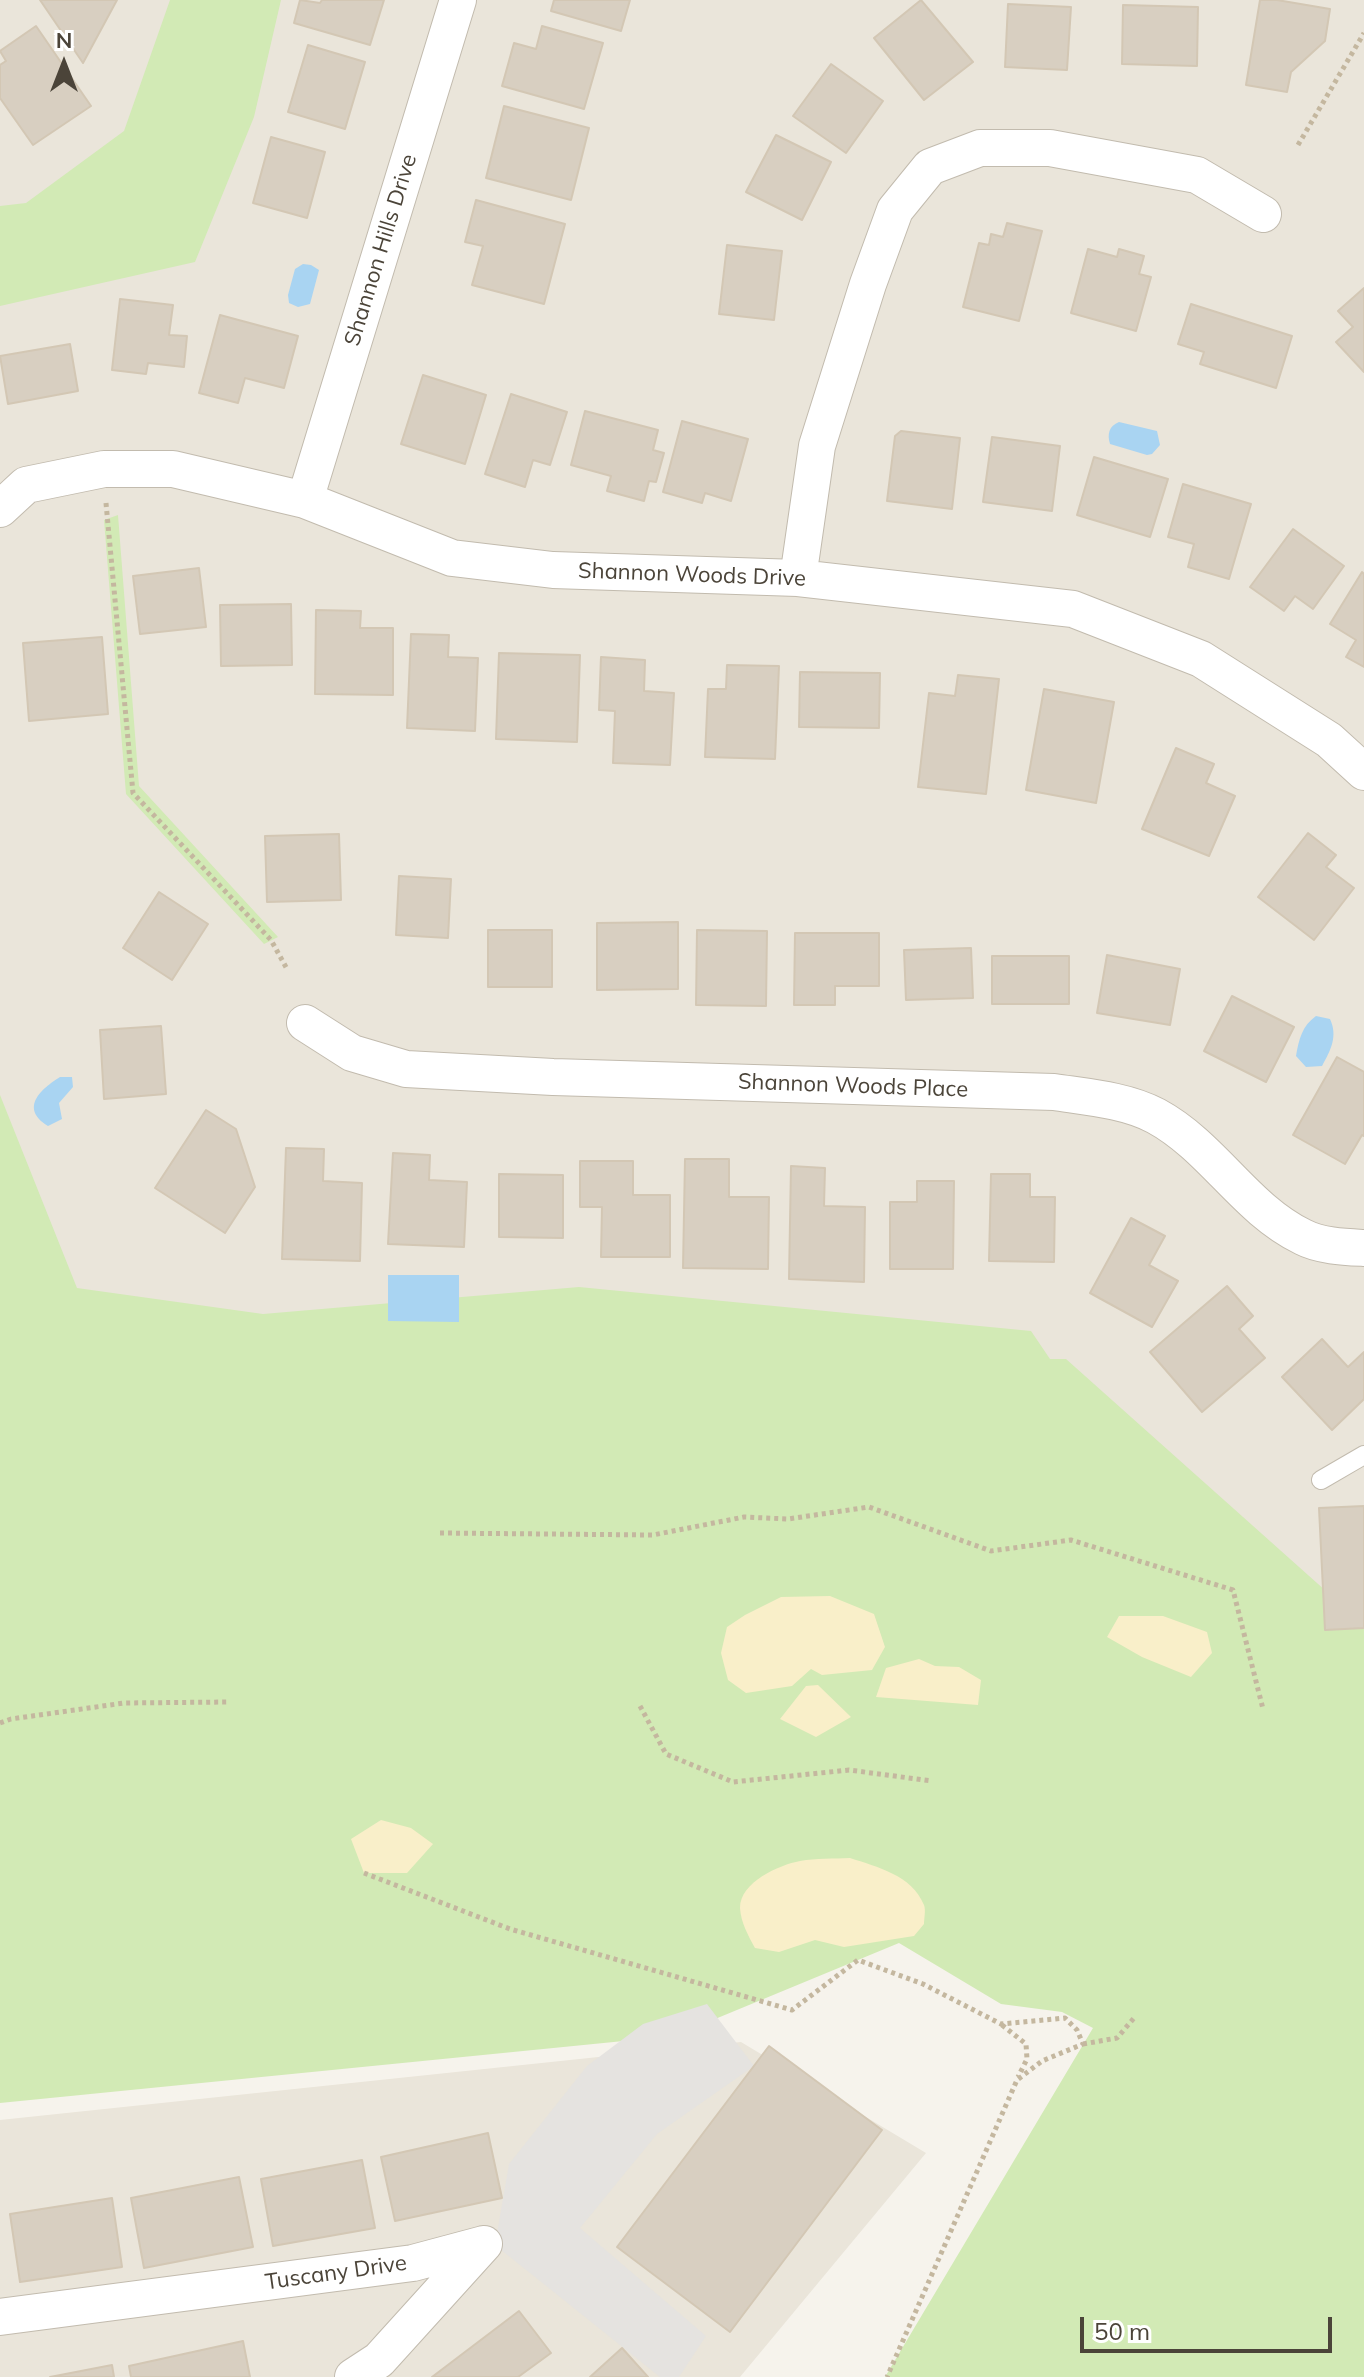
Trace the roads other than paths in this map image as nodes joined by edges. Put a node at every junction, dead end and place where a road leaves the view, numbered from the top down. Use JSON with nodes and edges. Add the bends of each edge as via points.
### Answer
{"nodes":[{"id":1,"x":458,"y":0,"type":"edge"},
{"id":2,"x":1263,"y":214,"type":"dead end"},
{"id":3,"x":305,"y":500,"type":"junction"},
{"id":4,"x":0,"y":509,"type":"edge"},
{"id":5,"x":798,"y":578,"type":"junction"},
{"id":6,"x":1364,"y":772,"type":"edge"},
{"id":7,"x":305,"y":1023,"type":"dead end"},
{"id":8,"x":1364,"y":1248,"type":"edge"},
{"id":9,"x":1364,"y":1455,"type":"edge"},
{"id":10,"x":1321,"y":1480,"type":"dead end"},
{"id":11,"x":0,"y":2317,"type":"edge"},
{"id":12,"x":353,"y":2377,"type":"edge"}],
"edges":[{"from":1,"to":3,"type":"street","name":"Shannon Hills Drive"},
{"from":2,"to":5,"type":"street","via":[[1197,175],[1050,148],[980,148],[930,167],[895,210],[868,284],[817,446]]},
{"from":3,"to":4,"type":"street","name":"Shannon Woods Drive","via":[[173,469],[104,469],[26,485]]},
{"from":3,"to":5,"type":"street","name":"Shannon Woods Drive","via":[[452,558],[567,571]]},
{"from":5,"to":6,"type":"street","name":"Shannon Woods Drive","via":[[1073,609],[1201,659],[1329,740]]},
{"from":7,"to":8,"type":"street","name":"Shannon Woods Place","via":[[352,1053],[406,1069],[1054,1092],[1104,1100],[1155,1115],[1193,1142],[1267,1216],[1306,1239]]},
{"from":9,"to":10,"type":"lane"},
{"from":11,"to":12,"type":"street","name":"Tuscany Drive","via":[[413,2263],[484,2244],[379,2360]]}]}
